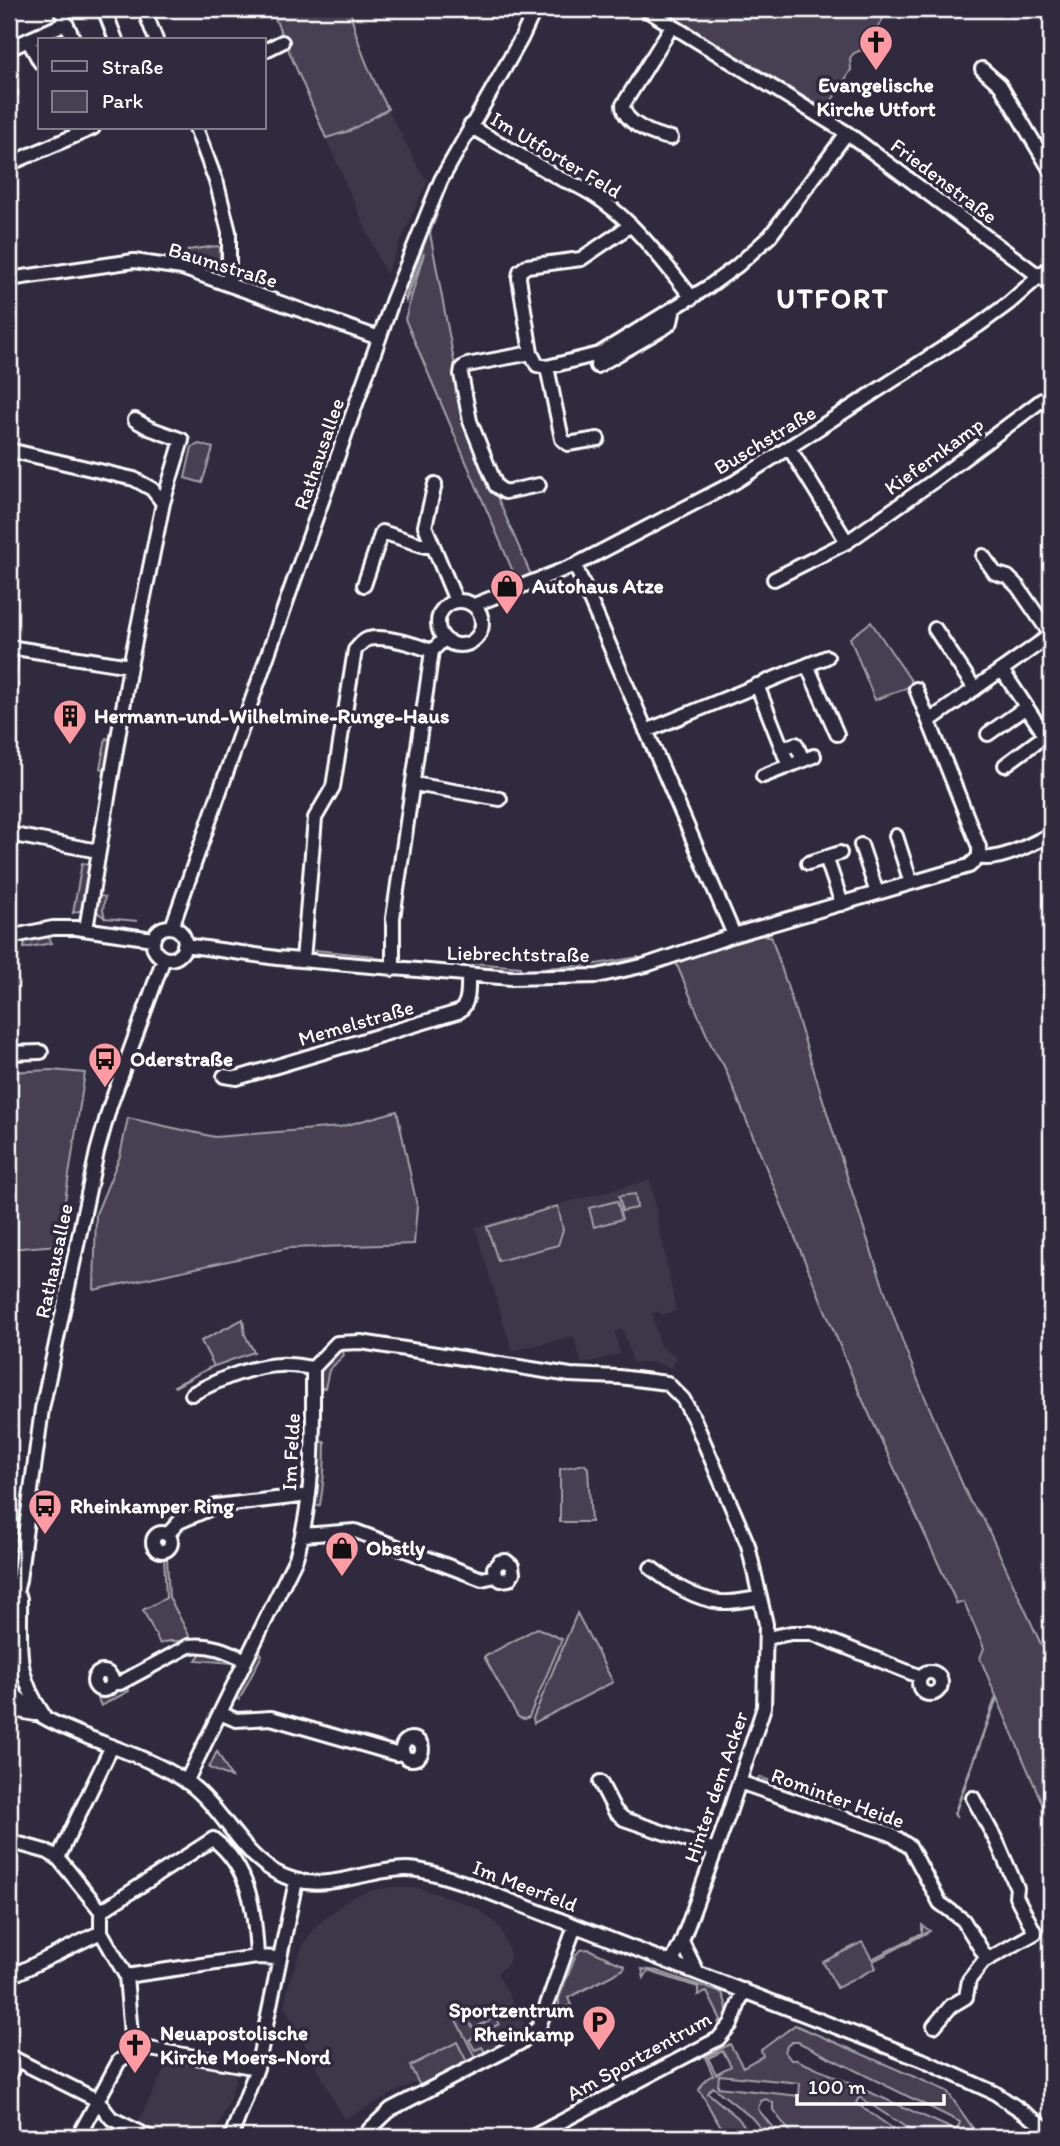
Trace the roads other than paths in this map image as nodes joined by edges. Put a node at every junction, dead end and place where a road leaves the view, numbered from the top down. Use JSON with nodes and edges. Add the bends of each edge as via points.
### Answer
{"nodes":[{"id":1,"x":60,"y":9,"type":"edge"},
{"id":2,"x":104,"y":9,"type":"edge"},
{"id":3,"x":144,"y":9,"type":"edge"},
{"id":4,"x":535,"y":9,"type":"edge"},
{"id":5,"x":645,"y":9,"type":"edge"},
{"id":6,"x":66,"y":23,"type":"junction"},
{"id":7,"x":672,"y":26,"type":"junction"},
{"id":8,"x":73,"y":38,"type":"edge"},
{"id":9,"x":116,"y":38,"type":"edge"},
{"id":10,"x":155,"y":38,"type":"edge"},
{"id":11,"x":28,"y":40,"type":"junction"},
{"id":12,"x":282,"y":42,"type":"dead end"},
{"id":13,"x":9,"y":49,"type":"edge"},
{"id":14,"x":266,"y":50,"type":"edge"},
{"id":15,"x":38,"y":58,"type":"edge"},
{"id":16,"x":982,"y":69,"type":"dead end"},
{"id":17,"x":470,"y":126,"type":"junction"},
{"id":18,"x":88,"y":130,"type":"edge"},
{"id":19,"x":197,"y":130,"type":"edge"},
{"id":20,"x":847,"y":133,"type":"junction"},
{"id":21,"x":671,"y":138,"type":"dead end"},
{"id":22,"x":9,"y":164,"type":"edge"},
{"id":23,"x":1051,"y":171,"type":"edge"},
{"id":24,"x":631,"y":225,"type":"junction"},
{"id":25,"x":1051,"y":266,"type":"edge"},
{"id":26,"x":1039,"y":276,"type":"junction"},
{"id":27,"x":9,"y":279,"type":"edge"},
{"id":28,"x":229,"y":283,"type":"junction"},
{"id":29,"x":1051,"y":285,"type":"edge"},
{"id":30,"x":692,"y":298,"type":"junction"},
{"id":31,"x":674,"y":308,"type":"junction"},
{"id":32,"x":379,"y":338,"type":"junction"},
{"id":33,"x":531,"y":353,"type":"junction"},
{"id":34,"x":547,"y":366,"type":"junction"},
{"id":35,"x":597,"y":366,"type":"dead end"},
{"id":36,"x":1042,"y":400,"type":"dead end"},
{"id":37,"x":135,"y":420,"type":"dead end"},
{"id":38,"x":598,"y":439,"type":"dead end"},
{"id":39,"x":790,"y":449,"type":"junction"},
{"id":40,"x":9,"y":450,"type":"edge"},
{"id":41,"x":435,"y":484,"type":"dead end"},
{"id":42,"x":539,"y":485,"type":"dead end"},
{"id":43,"x":163,"y":503,"type":"junction"},
{"id":44,"x":847,"y":542,"type":"junction"},
{"id":45,"x":432,"y":544,"type":"junction"},
{"id":46,"x":983,"y":556,"type":"dead end"},
{"id":47,"x":575,"y":565,"type":"junction"},
{"id":48,"x":774,"y":579,"type":"dead end"},
{"id":49,"x":364,"y":585,"type":"dead end"},
{"id":50,"x":456,"y":601,"type":"junction"},
{"id":51,"x":474,"y":605,"type":"junction"},
{"id":52,"x":935,"y":629,"type":"dead end"},
{"id":53,"x":1051,"y":635,"type":"edge"},
{"id":54,"x":444,"y":639,"type":"junction"},
{"id":55,"x":9,"y":646,"type":"edge"},
{"id":56,"x":432,"y":651,"type":"junction"},
{"id":57,"x":827,"y":657,"type":"dead end"},
{"id":58,"x":807,"y":665,"type":"junction"},
{"id":59,"x":130,"y":666,"type":"junction"},
{"id":60,"x":1002,"y":670,"type":"junction"},
{"id":61,"x":757,"y":685,"type":"junction"},
{"id":62,"x":915,"y":689,"type":"dead end"},
{"id":63,"x":975,"y":689,"type":"junction"},
{"id":64,"x":1026,"y":707,"type":"junction"},
{"id":65,"x":929,"y":722,"type":"junction"},
{"id":66,"x":646,"y":731,"type":"junction"},
{"id":67,"x":836,"y":734,"type":"dead end"},
{"id":68,"x":988,"y":734,"type":"dead end"},
{"id":69,"x":782,"y":749,"type":"junction"},
{"id":70,"x":1005,"y":765,"type":"dead end"},
{"id":71,"x":789,"y":766,"type":"junction"},
{"id":72,"x":763,"y":776,"type":"dead end"},
{"id":73,"x":414,"y":784,"type":"junction"},
{"id":74,"x":500,"y":799,"type":"dead end"},
{"id":75,"x":9,"y":834,"type":"edge"},
{"id":76,"x":1051,"y":834,"type":"edge"},
{"id":77,"x":896,"y":836,"type":"dead end"},
{"id":78,"x":860,"y":845,"type":"dead end"},
{"id":79,"x":98,"y":851,"type":"junction"},
{"id":80,"x":840,"y":853,"type":"dead end"},
{"id":81,"x":979,"y":857,"type":"junction"},
{"id":82,"x":826,"y":858,"type":"junction"},
{"id":83,"x":808,"y":863,"type":"dead end"},
{"id":84,"x":911,"y":883,"type":"junction"},
{"id":85,"x":877,"y":893,"type":"junction"},
{"id":86,"x":842,"y":904,"type":"junction"},
{"id":87,"x":172,"y":927,"type":"junction"},
{"id":88,"x":86,"y":929,"type":"junction"},
{"id":89,"x":734,"y":935,"type":"junction"},
{"id":90,"x":9,"y":937,"type":"edge"},
{"id":91,"x":153,"y":939,"type":"junction"},
{"id":92,"x":184,"y":946,"type":"junction"},
{"id":93,"x":164,"y":958,"type":"junction"},
{"id":94,"x":303,"y":960,"type":"junction"},
{"id":95,"x":393,"y":969,"type":"junction"},
{"id":96,"x":468,"y":974,"type":"junction"},
{"id":97,"x":41,"y":1052,"type":"dead end"},
{"id":98,"x":9,"y":1053,"type":"edge"},
{"id":99,"x":224,"y":1076,"type":"dead end"},
{"id":100,"x":313,"y":1368,"type":"junction"},
{"id":101,"x":192,"y":1394,"type":"dead end"},
{"id":102,"x":309,"y":1495,"type":"junction"},
{"id":103,"x":167,"y":1535,"type":"dead end"},
{"id":104,"x":303,"y":1535,"type":"junction"},
{"id":105,"x":651,"y":1568,"type":"dead end"},
{"id":106,"x":495,"y":1576,"type":"dead end"},
{"id":107,"x":19,"y":1580,"type":"junction"},
{"id":108,"x":760,"y":1598,"type":"junction"},
{"id":109,"x":11,"y":1611,"type":"edge"},
{"id":110,"x":9,"y":1623,"type":"edge"},
{"id":111,"x":766,"y":1638,"type":"junction"},
{"id":112,"x":246,"y":1660,"type":"junction"},
{"id":113,"x":921,"y":1677,"type":"dead end"},
{"id":114,"x":112,"y":1684,"type":"dead end"},
{"id":115,"x":9,"y":1690,"type":"edge"},
{"id":116,"x":9,"y":1709,"type":"edge"},
{"id":117,"x":220,"y":1713,"type":"junction"},
{"id":118,"x":44,"y":1718,"type":"junction"},
{"id":119,"x":112,"y":1746,"type":"junction"},
{"id":120,"x":402,"y":1752,"type":"dead end"},
{"id":121,"x":186,"y":1782,"type":"junction"},
{"id":122,"x":600,"y":1782,"type":"dead end"},
{"id":123,"x":739,"y":1782,"type":"junction"},
{"id":124,"x":973,"y":1798,"type":"dead end"},
{"id":125,"x":9,"y":1841,"type":"edge"},
{"id":126,"x":715,"y":1850,"type":"junction"},
{"id":127,"x":58,"y":1858,"type":"junction"},
{"id":128,"x":296,"y":1881,"type":"junction"},
{"id":129,"x":101,"y":1911,"type":"junction"},
{"id":130,"x":575,"y":1926,"type":"junction"},
{"id":131,"x":101,"y":1932,"type":"junction"},
{"id":132,"x":682,"y":1941,"type":"junction"},
{"id":133,"x":257,"y":1957,"type":"junction"},
{"id":134,"x":278,"y":1958,"type":"junction"},
{"id":135,"x":987,"y":1959,"type":"junction"},
{"id":136,"x":672,"y":1962,"type":"junction"},
{"id":137,"x":697,"y":1972,"type":"junction"},
{"id":138,"x":126,"y":1976,"type":"junction"},
{"id":139,"x":9,"y":1977,"type":"edge"},
{"id":140,"x":744,"y":1990,"type":"junction"},
{"id":141,"x":934,"y":2026,"type":"dead end"},
{"id":142,"x":139,"y":2047,"type":"junction"},
{"id":143,"x":13,"y":2058,"type":"edge"},
{"id":144,"x":257,"y":2068,"type":"junction"},
{"id":145,"x":9,"y":2076,"type":"edge"},
{"id":146,"x":97,"y":2100,"type":"junction"},
{"id":147,"x":369,"y":2130,"type":"dead end"},
{"id":148,"x":1051,"y":2131,"type":"edge"},
{"id":149,"x":142,"y":2136,"type":"edge"},
{"id":150,"x":78,"y":2137,"type":"edge"},
{"id":151,"x":231,"y":2137,"type":"edge"},
{"id":152,"x":532,"y":2137,"type":"edge"}],
"edges":[{"from":1,"to":6,"type":"street"},
{"from":2,"to":9,"type":"street"},
{"from":3,"to":10,"type":"street"},
{"from":4,"to":17,"type":"street","name":"Rathausallee"},
{"from":5,"to":7,"type":"street","name":"Friedenstraße"},
{"from":6,"to":8,"type":"street"},
{"from":6,"to":11,"type":"street"},
{"from":7,"to":20,"type":"street","name":"Friedenstraße"},
{"from":7,"to":21,"type":"street","via":[[622,110],[657,136]]},
{"from":11,"to":13,"type":"street"},
{"from":11,"to":15,"type":"street"},
{"from":12,"to":14,"type":"street"},
{"from":16,"to":23,"type":"street","via":[[1000,85]]},
{"from":17,"to":24,"type":"street","name":"Im Utforter Feld","via":[[576,184]]},
{"from":17,"to":32,"type":"street","name":"Rathausallee","via":[[441,180]]},
{"from":18,"to":22,"type":"street"},
{"from":19,"to":28,"type":"street","via":[[229,232]]},
{"from":20,"to":26,"type":"street","name":"Friedenstraße"},
{"from":20,"to":30,"type":"street","via":[[770,236]]},
{"from":24,"to":30,"type":"street","name":"Im Utforter Feld"},
{"from":24,"to":33,"type":"street","via":[[581,259],[527,266],[520,271]]},
{"from":25,"to":26,"type":"street","name":"Buschstraße"},
{"from":26,"to":29,"type":"street","name":"Friedenstraße"},
{"from":26,"to":39,"type":"street","name":"Buschstraße","via":[[979,325]]},
{"from":27,"to":28,"type":"street","name":"Baumstraße","via":[[134,261],[182,268]]},
{"from":28,"to":32,"type":"street","name":"Baumstraße"},
{"from":30,"to":31,"type":"street"},
{"from":31,"to":34,"type":"street","via":[[599,354]]},
{"from":31,"to":35,"type":"street","via":[[667,326]]},
{"from":32,"to":87,"type":"street","name":"Rathausallee"},
{"from":33,"to":34,"type":"street","via":[[537,365]]},
{"from":33,"to":42,"type":"street","via":[[467,365],[461,374],[470,421],[496,486],[505,492]]},
{"from":34,"to":38,"type":"street","via":[[562,439],[568,444]]},
{"from":36,"to":44,"type":"street","name":"Kiefernkamp"},
{"from":37,"to":43,"type":"street","via":[[182,440]]},
{"from":39,"to":44,"type":"street"},
{"from":39,"to":47,"type":"street","name":"Buschstraße"},
{"from":40,"to":43,"type":"street","via":[[134,479],[152,489]]},
{"from":41,"to":45,"type":"street","via":[[425,526]]},
{"from":43,"to":59,"type":"street"},
{"from":44,"to":48,"type":"street","name":"Kiefernkamp"},
{"from":45,"to":49,"type":"street","via":[[425,546],[382,532]]},
{"from":45,"to":50,"type":"street"},
{"from":46,"to":53,"type":"street","via":[[995,573],[1018,587]]},
{"from":47,"to":51,"type":"street","name":"Buschstraße"},
{"from":47,"to":66,"type":"street"},
{"from":50,"to":51,"type":"street"},
{"from":50,"to":54,"type":"street","via":[[438,616]]},
{"from":51,"to":54,"type":"street","via":[[482,617],[477,638],[457,645]]},
{"from":52,"to":63,"type":"street"},
{"from":53,"to":60,"type":"street"},
{"from":54,"to":56,"type":"street"},
{"from":55,"to":59,"type":"street"},
{"from":56,"to":73,"type":"street"},
{"from":56,"to":94,"type":"street","via":[[370,639],[355,650],[333,786],[315,818]]},
{"from":57,"to":58,"type":"street"},
{"from":58,"to":61,"type":"street"},
{"from":58,"to":67,"type":"street"},
{"from":59,"to":79,"type":"street"},
{"from":60,"to":63,"type":"street"},
{"from":60,"to":64,"type":"street"},
{"from":61,"to":66,"type":"street"},
{"from":61,"to":69,"type":"street"},
{"from":62,"to":65,"type":"street"},
{"from":63,"to":65,"type":"street"},
{"from":64,"to":68,"type":"street"},
{"from":64,"to":70,"type":"street","via":[[1043,737]]},
{"from":65,"to":81,"type":"street"},
{"from":66,"to":89,"type":"street"},
{"from":69,"to":71,"type":"street"},
{"from":69,"to":71,"type":"street","via":[[796,744],[808,758]]},
{"from":71,"to":72,"type":"street"},
{"from":73,"to":74,"type":"street"},
{"from":73,"to":95,"type":"street","via":[[393,918]]},
{"from":75,"to":79,"type":"street"},
{"from":76,"to":81,"type":"street","name":"Liebrechtstraße","via":[[999,856]]},
{"from":77,"to":84,"type":"street"},
{"from":78,"to":85,"type":"street"},
{"from":79,"to":88,"type":"street"},
{"from":80,"to":82,"type":"street"},
{"from":81,"to":84,"type":"street","name":"Liebrechtstraße","via":[[969,866]]},
{"from":82,"to":83,"type":"street"},
{"from":82,"to":86,"type":"street"},
{"from":84,"to":85,"type":"street","name":"Liebrechtstraße"},
{"from":85,"to":86,"type":"street","name":"Liebrechtstraße"},
{"from":86,"to":89,"type":"street","name":"Liebrechtstraße"},
{"from":87,"to":91,"type":"street","via":[[160,929]]},
{"from":87,"to":92,"type":"street","via":[[182,934]]},
{"from":88,"to":90,"type":"street","via":[[53,928]]},
{"from":88,"to":91,"type":"street"},
{"from":89,"to":96,"type":"street","name":"Liebrechtstraße","via":[[646,965],[597,976]]},
{"from":91,"to":93,"type":"street","via":[[156,953]]},
{"from":92,"to":93,"type":"street","via":[[178,955]]},
{"from":92,"to":94,"type":"street","name":"Liebrechtstraße"},
{"from":93,"to":107,"type":"street","name":"Rathausallee","via":[[97,1152],[42,1409]]},
{"from":94,"to":95,"type":"street","name":"Liebrechtstraße"},
{"from":95,"to":96,"type":"street","name":"Liebrechtstraße"},
{"from":96,"to":99,"type":"street","name":"Memelstraße","via":[[467,1001],[458,1012],[237,1078]]},
{"from":97,"to":98,"type":"street"},
{"from":100,"to":101,"type":"street","via":[[270,1367],[215,1381]]},
{"from":100,"to":102,"type":"street","name":"Im Felde"},
{"from":100,"to":108,"type":"street","name":"Hinter dem Acker","via":[[337,1343],[361,1342],[570,1375],[667,1384],[683,1399],[694,1419],[748,1545]]},
{"from":102,"to":103,"type":"street","via":[[216,1506],[179,1522]]},
{"from":102,"to":104,"type":"street","name":"Im Felde"},
{"from":104,"to":106,"type":"street","via":[[355,1531],[468,1575]]},
{"from":104,"to":112,"type":"street","name":"Im Felde"},
{"from":105,"to":108,"type":"street","via":[[699,1597],[723,1602]]},
{"from":107,"to":109,"type":"street","name":"Rathausallee"},
{"from":107,"to":118,"type":"street","via":[[21,1667]]},
{"from":108,"to":111,"type":"street","name":"Hinter dem Acker"},
{"from":109,"to":110,"type":"street","name":"Rathausallee"},
{"from":111,"to":113,"type":"street","via":[[811,1633]]},
{"from":111,"to":123,"type":"street","name":"Hinter dem Acker","via":[[764,1707]]},
{"from":112,"to":114,"type":"street","via":[[222,1649],[189,1646]]},
{"from":112,"to":117,"type":"street","name":"Im Felde"},
{"from":115,"to":118,"type":"street","name":"Im Meerfeld"},
{"from":116,"to":118,"type":"street"},
{"from":117,"to":120,"type":"street","via":[[236,1720],[271,1718]]},
{"from":117,"to":121,"type":"street","name":"Im Felde"},
{"from":118,"to":119,"type":"street","name":"Im Meerfeld"},
{"from":119,"to":121,"type":"street","name":"Im Meerfeld"},
{"from":119,"to":127,"type":"street"},
{"from":121,"to":128,"type":"street","name":"Im Meerfeld","via":[[207,1799],[260,1861]]},
{"from":122,"to":126,"type":"street","via":[[624,1819]]},
{"from":123,"to":126,"type":"street","name":"Hinter dem Acker"},
{"from":123,"to":135,"type":"street","name":"Rominter Heide","via":[[902,1840],[940,1903],[963,1920]]},
{"from":124,"to":135,"type":"street","via":[[1035,1933]]},
{"from":125,"to":127,"type":"street"},
{"from":126,"to":132,"type":"street","name":"Hinter dem Acker"},
{"from":127,"to":129,"type":"street"},
{"from":128,"to":130,"type":"street","name":"Im Meerfeld","via":[[328,1881],[405,1869],[425,1871]]},
{"from":128,"to":134,"type":"street"},
{"from":129,"to":131,"type":"street"},
{"from":129,"to":133,"type":"street","via":[[213,1839],[243,1878],[255,1912]]},
{"from":130,"to":136,"type":"street","name":"Im Meerfeld"},
{"from":130,"to":147,"type":"street","via":[[536,2031],[391,2109]]},
{"from":131,"to":138,"type":"street"},
{"from":131,"to":139,"type":"street"},
{"from":132,"to":136,"type":"street","name":"Hinter dem Acker"},
{"from":132,"to":137,"type":"street"},
{"from":133,"to":134,"type":"street"},
{"from":133,"to":138,"type":"street"},
{"from":134,"to":144,"type":"street"},
{"from":135,"to":141,"type":"street","via":[[970,1980],[966,1997]]},
{"from":136,"to":137,"type":"street","name":"Im Meerfeld"},
{"from":137,"to":140,"type":"street","name":"Im Meerfeld"},
{"from":138,"to":142,"type":"street","via":[[131,2035]]},
{"from":140,"to":148,"type":"street","name":"Im Meerfeld","via":[[962,2076]]},
{"from":140,"to":152,"type":"street","name":"Am Sportzentrum","via":[[730,2026],[718,2039]]},
{"from":142,"to":144,"type":"street"},
{"from":142,"to":146,"type":"street","via":[[119,2062]]},
{"from":143,"to":145,"type":"street"},
{"from":143,"to":146,"type":"street"},
{"from":144,"to":151,"type":"street"},
{"from":146,"to":149,"type":"street","via":[[111,2118]]},
{"from":146,"to":150,"type":"street"}]}
